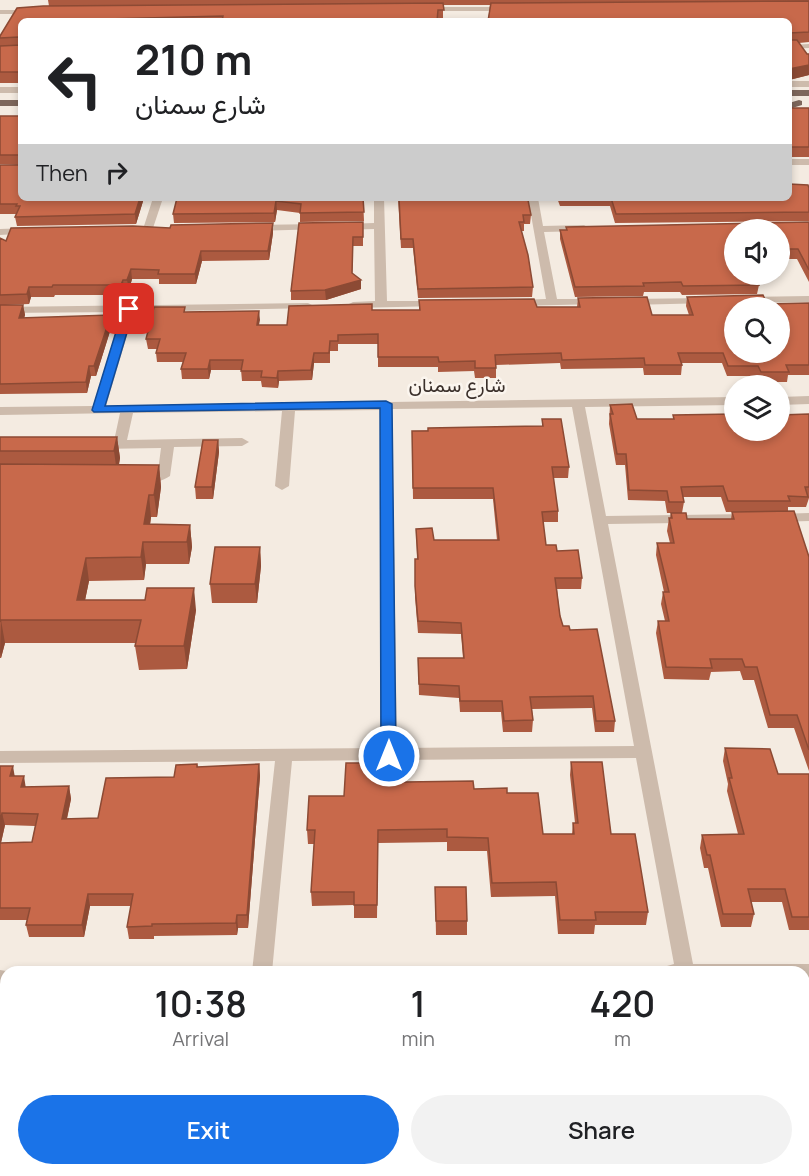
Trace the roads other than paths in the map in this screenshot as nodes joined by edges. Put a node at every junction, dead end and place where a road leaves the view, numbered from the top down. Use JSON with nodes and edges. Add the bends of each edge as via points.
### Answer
{"nodes":[{"id":1,"x":13,"y":0,"type":"edge"},
{"id":2,"x":510,"y":4,"type":"edge"},
{"id":3,"x":39,"y":8,"type":"edge"},
{"id":4,"x":414,"y":9,"type":"edge"},
{"id":5,"x":457,"y":9,"type":"junction"},
{"id":6,"x":522,"y":9,"type":"edge"},
{"id":7,"x":3,"y":12,"type":"edge"},
{"id":8,"x":458,"y":18,"type":"edge"},
{"id":9,"x":792,"y":84,"type":"edge"},
{"id":10,"x":809,"y":84,"type":"edge"},
{"id":11,"x":0,"y":90,"type":"edge"},
{"id":12,"x":18,"y":90,"type":"edge"},
{"id":13,"x":809,"y":93,"type":"edge"},
{"id":14,"x":0,"y":98,"type":"edge"},
{"id":15,"x":18,"y":98,"type":"edge"},
{"id":16,"x":792,"y":98,"type":"edge"},
{"id":17,"x":809,"y":102,"type":"edge"},
{"id":18,"x":0,"y":103,"type":"edge"},
{"id":19,"x":18,"y":103,"type":"edge"},
{"id":20,"x":0,"y":108,"type":"edge"},
{"id":21,"x":18,"y":108,"type":"edge"},
{"id":22,"x":809,"y":111,"type":"edge"},
{"id":23,"x":792,"y":112,"type":"edge"},
{"id":24,"x":792,"y":162,"type":"edge"},
{"id":25,"x":809,"y":162,"type":"edge"},
{"id":26,"x":158,"y":201,"type":"edge"},
{"id":27,"x":379,"y":201,"type":"edge"},
{"id":28,"x":534,"y":201,"type":"edge"},
{"id":29,"x":380,"y":226,"type":"junction"},
{"id":30,"x":241,"y":228,"type":"edge"},
{"id":31,"x":597,"y":228,"type":"edge"},
{"id":32,"x":539,"y":229,"type":"junction"},
{"id":33,"x":125,"y":230,"type":"edge"},
{"id":34,"x":34,"y":231,"type":"edge"},
{"id":35,"x":0,"y":232,"type":"edge"},
{"id":36,"x":790,"y":299,"type":"edge"},
{"id":37,"x":809,"y":299,"type":"edge"},
{"id":38,"x":716,"y":301,"type":"edge"},
{"id":39,"x":507,"y":303,"type":"edge"},
{"id":40,"x":552,"y":303,"type":"junction"},
{"id":41,"x":449,"y":304,"type":"edge"},
{"id":42,"x":381,"y":305,"type":"junction"},
{"id":43,"x":129,"y":309,"type":"junction"},
{"id":44,"x":0,"y":310,"type":"edge"},
{"id":45,"x":790,"y":400,"type":"edge"},
{"id":46,"x":809,"y":400,"type":"edge"},
{"id":47,"x":724,"y":401,"type":"edge"},
{"id":48,"x":578,"y":403,"type":"junction"},
{"id":49,"x":386,"y":404,"type":"junction"},
{"id":50,"x":289,"y":406,"type":"junction"},
{"id":51,"x":98,"y":410,"type":"junction"},
{"id":52,"x":127,"y":410,"type":"junction"},
{"id":53,"x":0,"y":411,"type":"edge"},
{"id":54,"x":242,"y":442,"type":"dead end"},
{"id":55,"x":168,"y":444,"type":"junction"},
{"id":56,"x":84,"y":445,"type":"edge"},
{"id":57,"x":120,"y":445,"type":"junction"},
{"id":58,"x":123,"y":480,"type":"edge"},
{"id":59,"x":282,"y":486,"type":"dead end"},
{"id":60,"x":809,"y":517,"type":"edge"},
{"id":61,"x":600,"y":520,"type":"junction"},
{"id":62,"x":644,"y":752,"type":"junction"},
{"id":63,"x":284,"y":756,"type":"junction"},
{"id":64,"x":389,"y":756,"type":"junction"},
{"id":65,"x":0,"y":757,"type":"edge"},
{"id":66,"x":263,"y":966,"type":"edge"},
{"id":67,"x":684,"y":966,"type":"edge"}],
"edges":[{"from":1,"to":7,"type":"street"},
{"from":2,"to":5,"type":"street"},
{"from":2,"to":6,"type":"street"},
{"from":3,"to":7,"type":"street"},
{"from":4,"to":5,"type":"street"},
{"from":5,"to":8,"type":"street"},
{"from":9,"to":10,"type":"street"},
{"from":11,"to":12,"type":"street"},
{"from":13,"to":16,"type":"main road"},
{"from":14,"to":15,"type":"main road"},
{"from":16,"to":17,"type":"main road"},
{"from":18,"to":19,"type":"main road"},
{"from":20,"to":21,"type":"main road"},
{"from":22,"to":23,"type":"street"},
{"from":24,"to":25,"type":"street"},
{"from":26,"to":33,"type":"street","via":[[154,229]]},
{"from":27,"to":29,"type":"street"},
{"from":28,"to":32,"type":"street"},
{"from":29,"to":30,"type":"street"},
{"from":29,"to":42,"type":"street"},
{"from":31,"to":32,"type":"street"},
{"from":32,"to":40,"type":"street"},
{"from":34,"to":35,"type":"street"},
{"from":36,"to":37,"type":"street"},
{"from":38,"to":40,"type":"street"},
{"from":39,"to":40,"type":"street"},
{"from":41,"to":42,"type":"street"},
{"from":42,"to":43,"type":"street"},
{"from":43,"to":44,"type":"street"},
{"from":43,"to":51,"type":"street"},
{"from":45,"to":46,"type":"street"},
{"from":47,"to":48,"type":"street","name":"شارع سمنان"},
{"from":48,"to":49,"type":"street","name":"شارع سمنان"},
{"from":48,"to":61,"type":"street"},
{"from":49,"to":50,"type":"street","name":"شارع سمنان"},
{"from":49,"to":64,"type":"street"},
{"from":50,"to":52,"type":"street","name":"شارع سمنان"},
{"from":50,"to":59,"type":"street"},
{"from":51,"to":52,"type":"street","name":"شارع سمنان"},
{"from":51,"to":53,"type":"street","name":"شارع سمنان"},
{"from":52,"to":57,"type":"street"},
{"from":54,"to":55,"type":"street"},
{"from":55,"to":57,"type":"street"},
{"from":55,"to":58,"type":"street","via":[[162,476]]},
{"from":56,"to":57,"type":"street"},
{"from":60,"to":61,"type":"street"},
{"from":61,"to":62,"type":"street"},
{"from":62,"to":64,"type":"street"},
{"from":62,"to":67,"type":"street"},
{"from":63,"to":64,"type":"street"},
{"from":63,"to":65,"type":"street"},
{"from":63,"to":66,"type":"street"}]}
